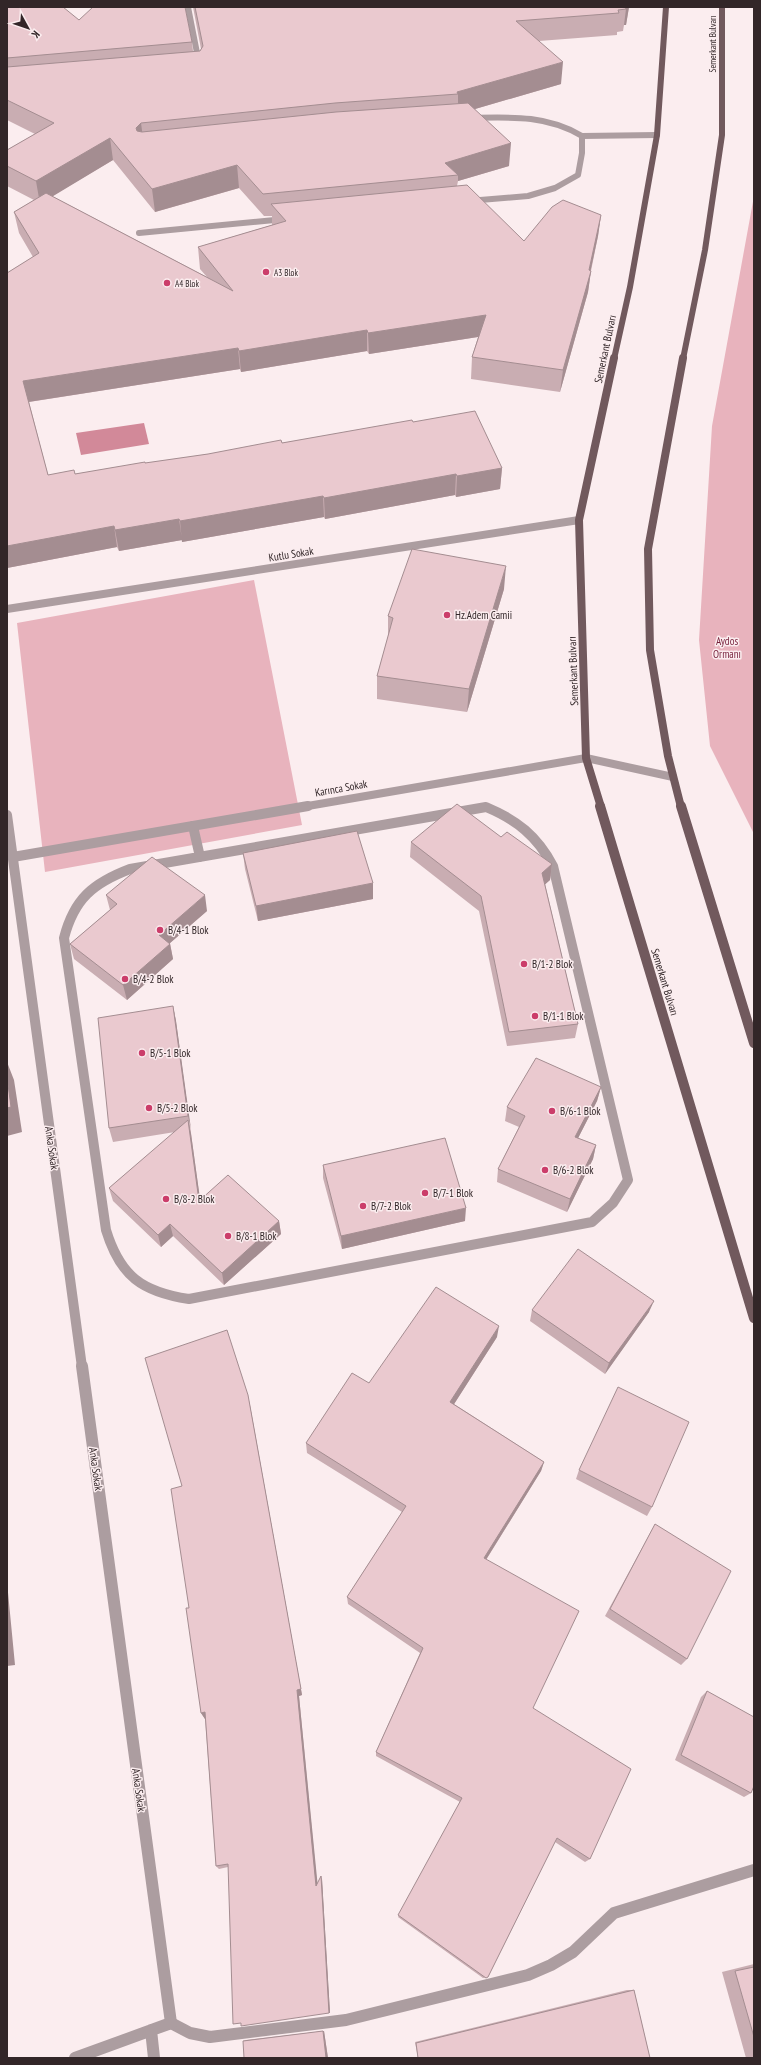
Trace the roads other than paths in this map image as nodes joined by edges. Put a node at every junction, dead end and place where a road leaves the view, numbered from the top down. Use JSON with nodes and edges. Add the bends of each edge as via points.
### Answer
{"nodes":[{"id":1,"x":188,"y":7,"type":"edge"},
{"id":2,"x":666,"y":7,"type":"edge"},
{"id":3,"x":722,"y":7,"type":"edge"},
{"id":4,"x":193,"y":70,"type":"edge"},
{"id":5,"x":462,"y":119,"type":"edge"},
{"id":6,"x":657,"y":135,"type":"junction"},
{"id":7,"x":582,"y":136,"type":"junction"},
{"id":8,"x":459,"y":202,"type":"edge"},
{"id":9,"x":296,"y":218,"type":"edge"},
{"id":10,"x":139,"y":232,"type":"dead end"},
{"id":11,"x":579,"y":520,"type":"junction"},
{"id":12,"x":7,"y":609,"type":"edge"},
{"id":13,"x":586,"y":758,"type":"junction"},
{"id":14,"x":673,"y":777,"type":"junction"},
{"id":15,"x":7,"y":815,"type":"edge"},
{"id":16,"x":193,"y":826,"type":"junction"},
{"id":17,"x":13,"y":857,"type":"junction"},
{"id":18,"x":200,"y":857,"type":"junction"},
{"id":19,"x":754,"y":1043,"type":"edge"},
{"id":20,"x":754,"y":1318,"type":"edge"},
{"id":21,"x":754,"y":1870,"type":"edge"},
{"id":22,"x":171,"y":2023,"type":"junction"},
{"id":23,"x":151,"y":2030,"type":"junction"},
{"id":24,"x":75,"y":2058,"type":"edge"},
{"id":25,"x":154,"y":2058,"type":"edge"}],
"edges":[{"from":1,"to":4,"type":"street","via":[[200,69]]},
{"from":2,"to":6,"type":"main road","name":"Semerkant Bulvarı"},
{"from":3,"to":14,"type":"main road","name":"Semerkant Bulvarı","via":[[722,135],[704,250],[648,549],[650,650]]},
{"from":5,"to":7,"type":"street","via":[[543,119],[568,126]]},
{"from":6,"to":7,"type":"street"},
{"from":6,"to":11,"type":"main road","name":"Semerkant Bulvarı","via":[[630,287]]},
{"from":7,"to":8,"type":"street","via":[[578,175],[555,188],[528,196]]},
{"from":9,"to":10,"type":"street"},
{"from":11,"to":12,"type":"street","name":"Kutlu Sokak"},
{"from":11,"to":13,"type":"main road","name":"Semerkant Bulvarı"},
{"from":13,"to":14,"type":"street","name":"Karınca Sokak"},
{"from":13,"to":16,"type":"street","name":"Karınca Sokak"},
{"from":13,"to":20,"type":"main road","name":"Semerkant Bulvarı"},
{"from":14,"to":19,"type":"main road","name":"Semerkant Bulvarı"},
{"from":15,"to":17,"type":"street","name":"Anka Sokak"},
{"from":16,"to":17,"type":"street","name":"Karınca Sokak"},
{"from":16,"to":18,"type":"street"},
{"from":17,"to":22,"type":"street","name":"Anka Sokak"},
{"from":18,"to":18,"type":"street","via":[[486,807],[513,819],[532,833],[545,849],[553,866],[628,1180],[623,1192],[592,1222],[189,1299],[168,1297],[148,1290],[131,1278],[118,1264],[110,1248],[106,1230],[64,938],[67,922],[74,908],[84,895],[112,875]]},
{"from":21,"to":22,"type":"street","via":[[614,1913],[573,1952],[528,1975],[346,2020],[210,2037],[190,2033]]},
{"from":22,"to":23,"type":"street"},
{"from":23,"to":24,"type":"street"},
{"from":23,"to":25,"type":"street"}]}
